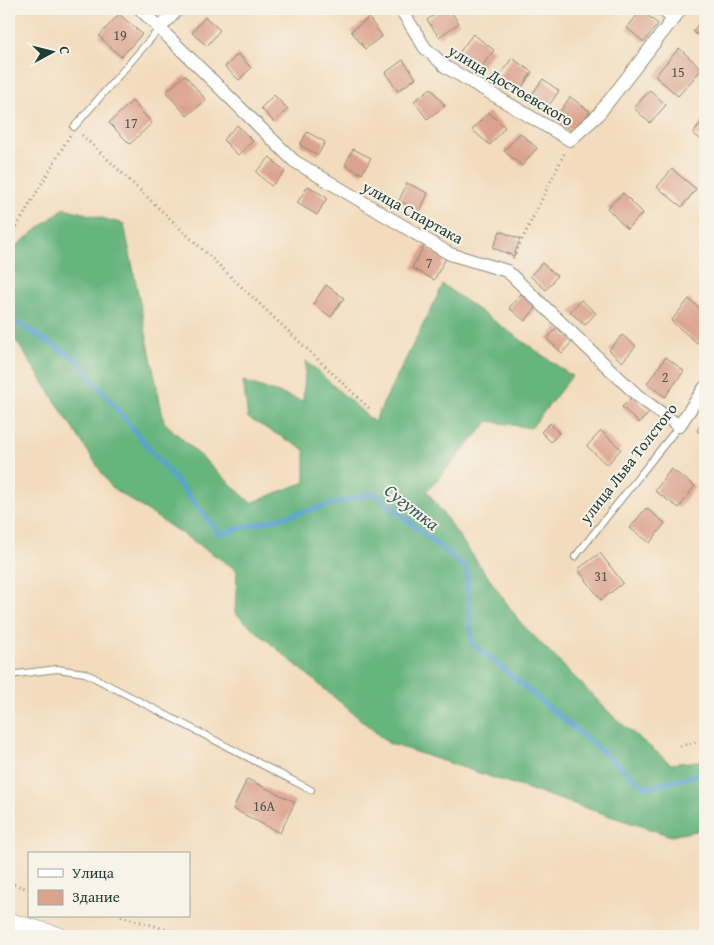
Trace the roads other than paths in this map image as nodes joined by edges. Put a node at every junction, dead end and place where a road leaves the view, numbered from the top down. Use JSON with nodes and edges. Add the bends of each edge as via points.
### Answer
{"nodes":[{"id":1,"x":140,"y":9,"type":"edge"},
{"id":2,"x":178,"y":9,"type":"edge"},
{"id":3,"x":402,"y":9,"type":"edge"},
{"id":4,"x":661,"y":9,"type":"edge"},
{"id":5,"x":678,"y":14,"type":"edge"},
{"id":6,"x":160,"y":28,"type":"junction"},
{"id":7,"x":74,"y":127,"type":"road end"},
{"id":8,"x":705,"y":387,"type":"edge"},
{"id":9,"x":680,"y":426,"type":"junction"},
{"id":10,"x":574,"y":557,"type":"dead end"},
{"id":11,"x":9,"y":675,"type":"edge"},
{"id":12,"x":311,"y":790,"type":"dead end"},
{"id":13,"x":9,"y":922,"type":"edge"},
{"id":14,"x":58,"y":936,"type":"edge"}],
"edges":[{"from":1,"to":6,"type":"street","name":"улица Спартака"},
{"from":2,"to":6,"type":"street"},
{"from":3,"to":5,"type":"street","name":"улица Достоевского","via":[[425,48],[446,67],[570,140],[597,116]]},
{"from":4,"to":5,"type":"street"},
{"from":6,"to":7,"type":"lane"},
{"from":6,"to":9,"type":"street","name":"улица Спартака","via":[[294,162],[450,254],[507,271],[638,396]]},
{"from":8,"to":9,"type":"street","name":"улица Льва Толстого"},
{"from":9,"to":10,"type":"lane","name":"улица Льва Толстого"},
{"from":11,"to":12,"type":"lane","via":[[57,669],[85,673]]},
{"from":13,"to":14,"type":"main road"}]}
